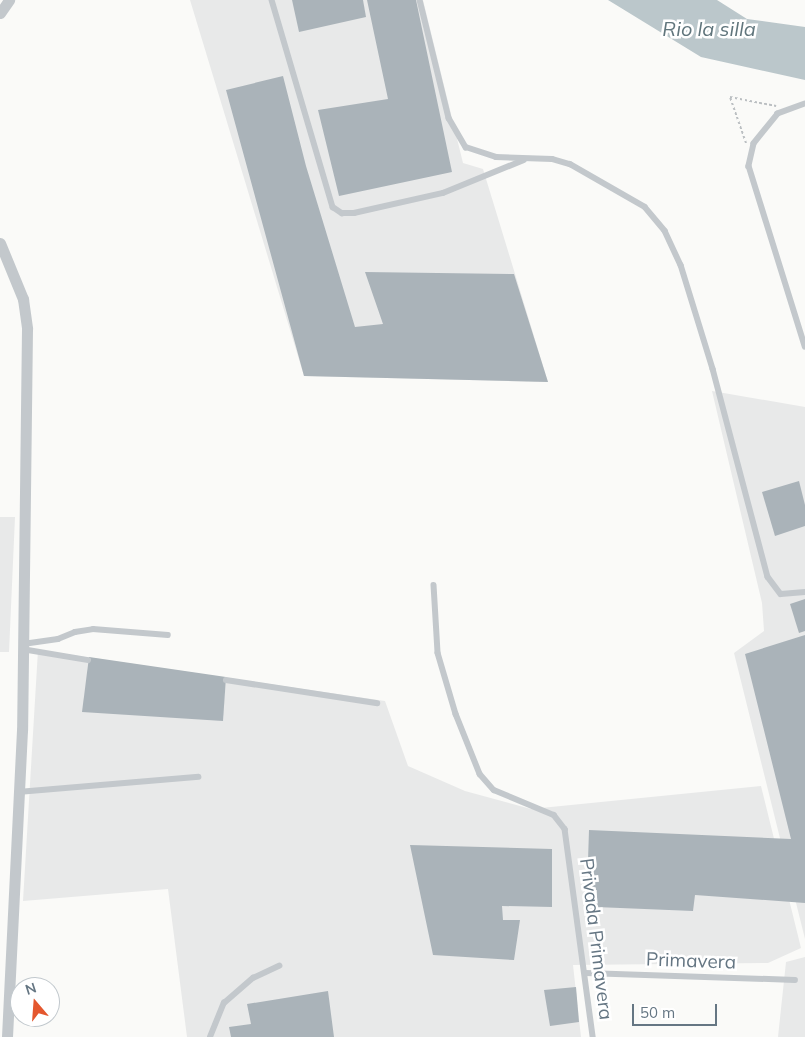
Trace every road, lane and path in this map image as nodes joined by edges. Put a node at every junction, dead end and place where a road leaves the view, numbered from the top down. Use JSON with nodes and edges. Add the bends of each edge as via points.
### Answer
{"nodes":[{"id":1,"x":9,"y":0,"type":"edge"},
{"id":2,"x":272,"y":0,"type":"edge"},
{"id":3,"x":420,"y":0,"type":"edge"},
{"id":4,"x":0,"y":13,"type":"edge"},
{"id":5,"x":805,"y":104,"type":"edge"},
{"id":6,"x":788,"y":108,"type":"junction"},
{"id":7,"x":750,"y":156,"type":"junction"},
{"id":8,"x":526,"y":159,"type":"junction"},
{"id":9,"x":0,"y":243,"type":"edge"},
{"id":10,"x":805,"y":346,"type":"edge"},
{"id":11,"x":434,"y":585,"type":"dead end"},
{"id":12,"x":805,"y":592,"type":"edge"},
{"id":13,"x":168,"y":635,"type":"dead end"},
{"id":14,"x":23,"y":647,"type":"junction"},
{"id":15,"x":88,"y":660,"type":"dead end"},
{"id":16,"x":226,"y":680,"type":"dead end"},
{"id":17,"x":377,"y":702,"type":"dead end"},
{"id":18,"x":198,"y":777,"type":"dead end"},
{"id":19,"x":18,"y":792,"type":"junction"},
{"id":20,"x":279,"y":966,"type":"dead end"},
{"id":21,"x":586,"y":973,"type":"junction"},
{"id":22,"x":795,"y":980,"type":"dead end"},
{"id":23,"x":7,"y":1037,"type":"edge"},
{"id":24,"x":210,"y":1037,"type":"edge"},
{"id":25,"x":594,"y":1037,"type":"edge"}],
"edges":[{"from":1,"to":4,"type":"street"},
{"from":2,"to":8,"type":"lane","via":[[333,207],[342,213],[443,193]]},
{"from":3,"to":8,"type":"lane","via":[[449,118],[457,134],[466,147],[480,154]]},
{"from":5,"to":6,"type":"lane"},
{"from":6,"to":7,"type":"lane","via":[[778,114]]},
{"from":6,"to":7,"type":"path","via":[[730,97]]},
{"from":7,"to":10,"type":"lane","via":[[751,178]]},
{"from":8,"to":12,"type":"lane","via":[[552,159],[570,164],[645,207],[665,231],[681,265],[713,369],[768,577],[781,594]]},
{"from":9,"to":14,"type":"street","via":[[23,298],[26,320]]},
{"from":11,"to":21,"type":"lane","name":"Privada Primavera","via":[[438,653],[456,714],[480,774],[494,790],[554,815],[565,829],[570,844]]},
{"from":13,"to":14,"type":"lane","via":[[93,629]]},
{"from":14,"to":15,"type":"lane"},
{"from":14,"to":19,"type":"street"},
{"from":16,"to":17,"type":"lane"},
{"from":18,"to":19,"type":"lane"},
{"from":19,"to":23,"type":"street"},
{"from":20,"to":24,"type":"lane","via":[[253,978],[224,1003]]},
{"from":21,"to":22,"type":"lane","name":"Primavera"},
{"from":21,"to":25,"type":"lane","name":"Privada Primavera"}]}
